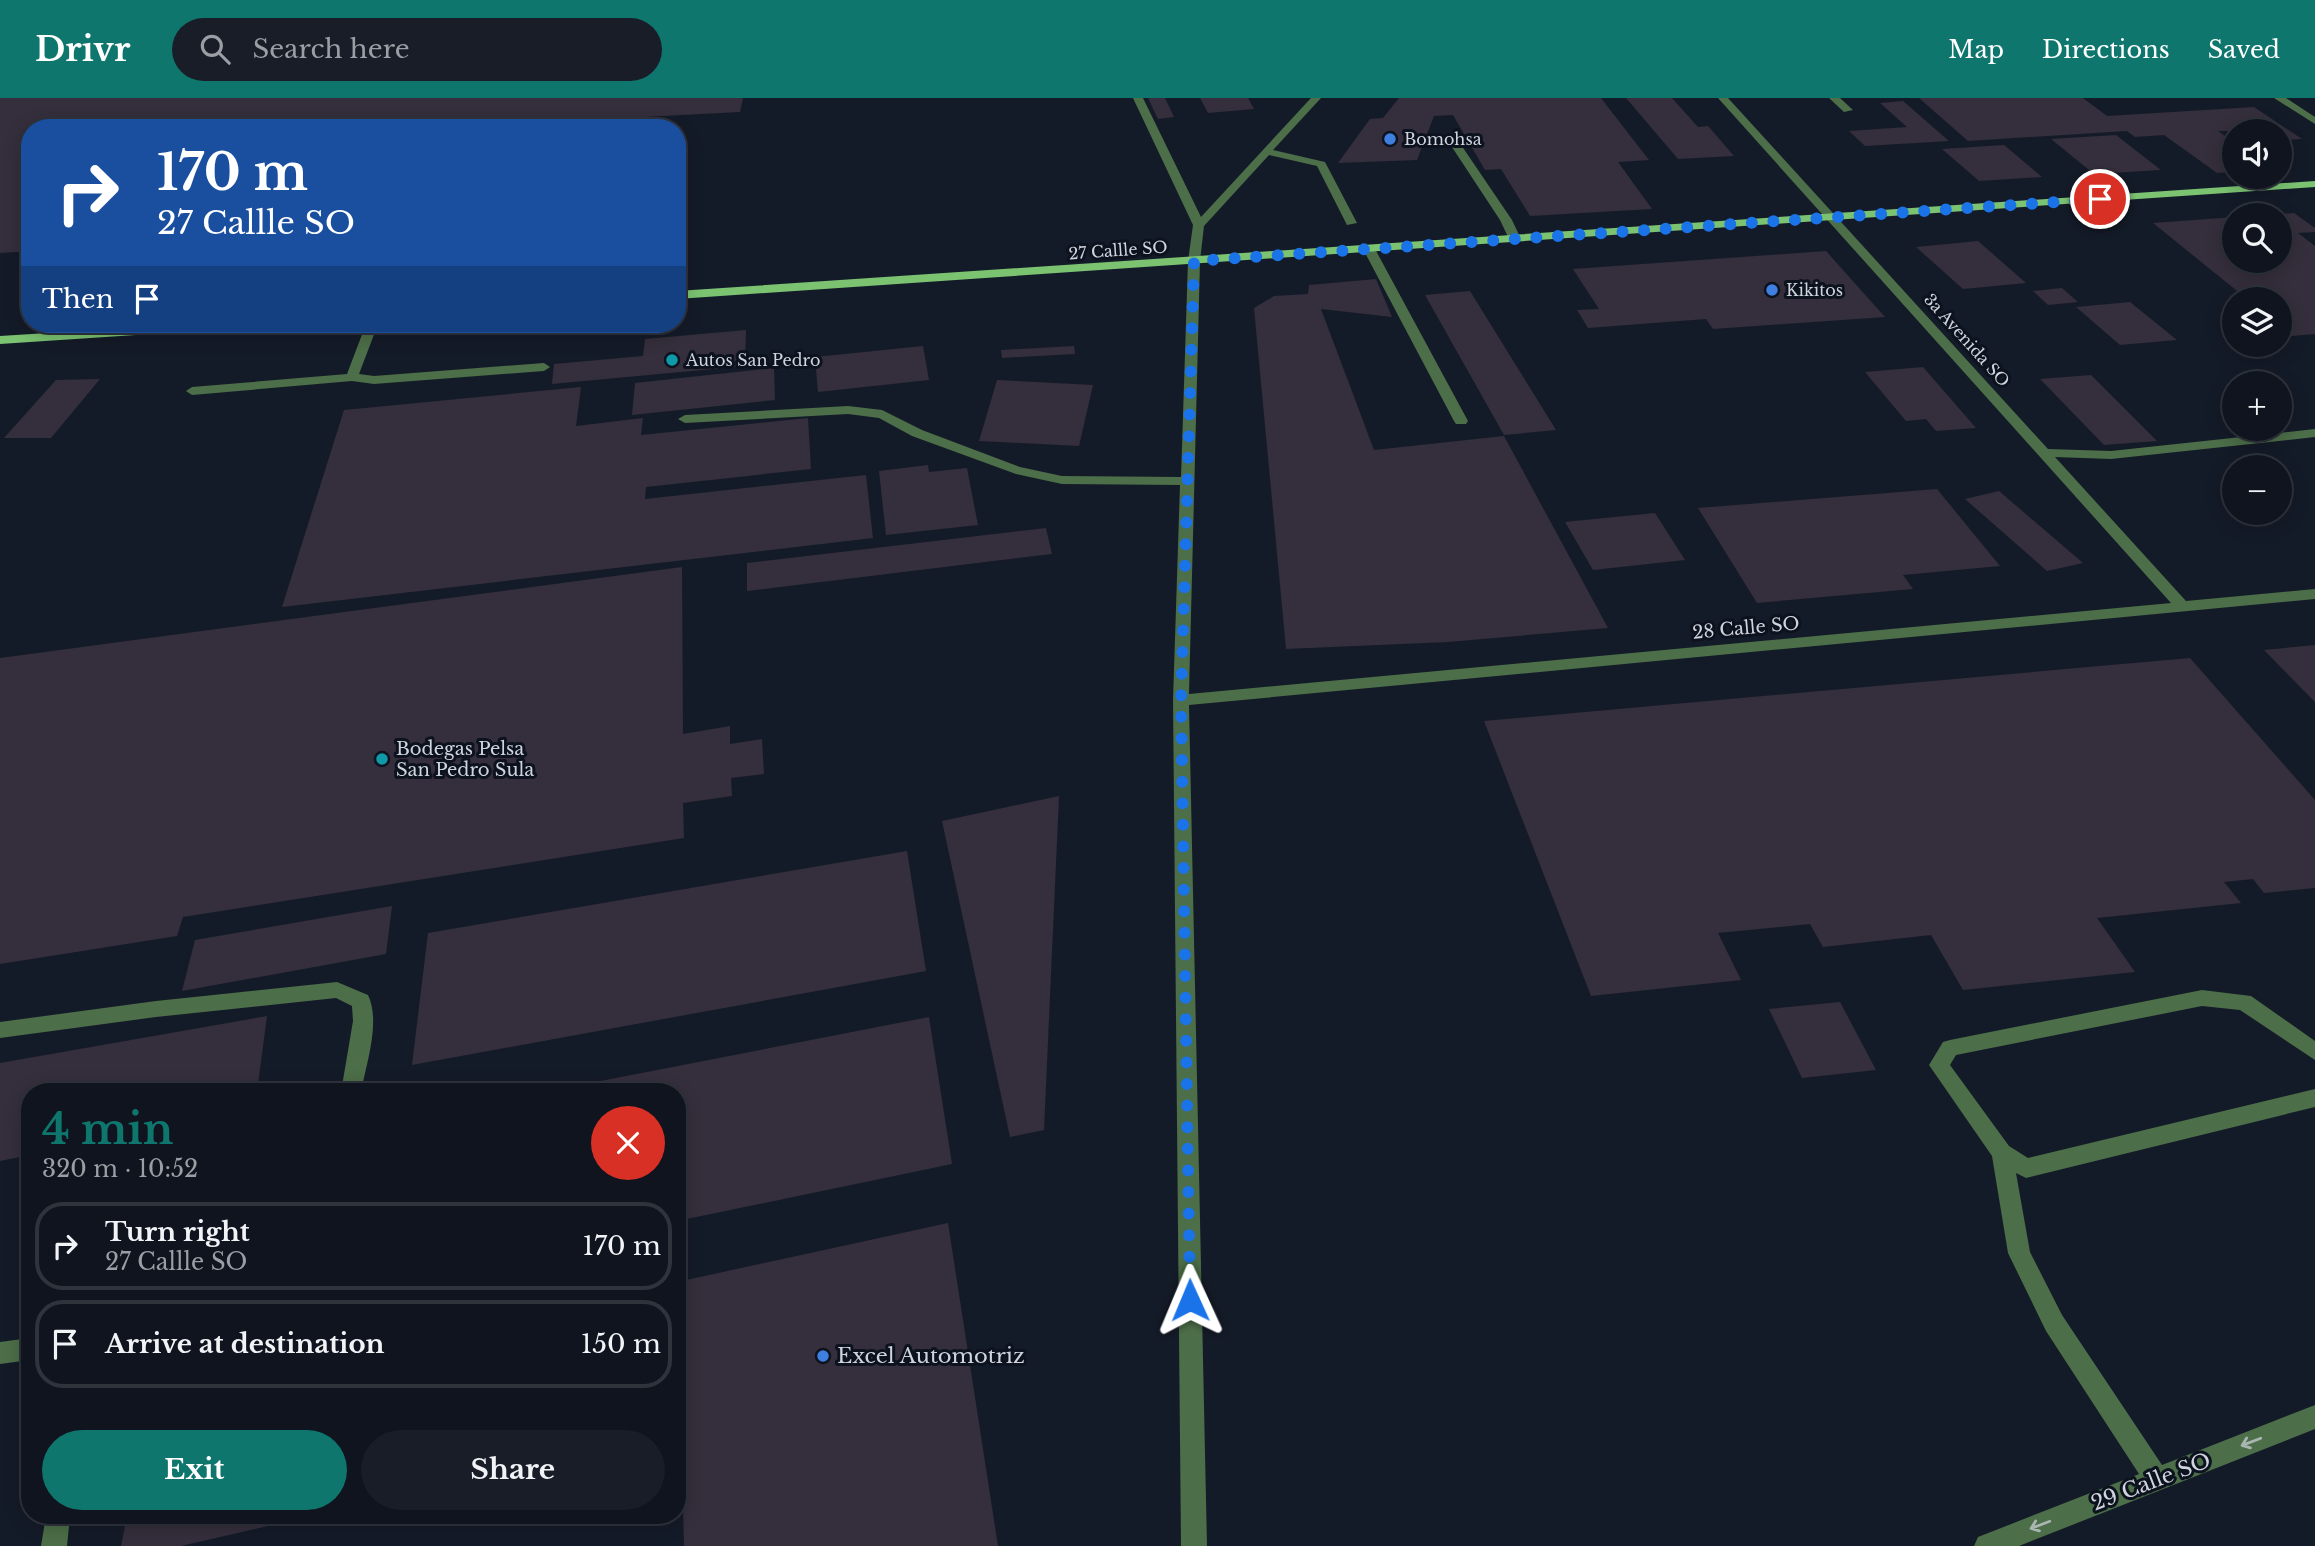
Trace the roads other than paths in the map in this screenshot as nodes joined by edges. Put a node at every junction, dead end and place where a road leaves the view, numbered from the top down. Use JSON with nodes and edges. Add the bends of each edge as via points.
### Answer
{"nodes":[{"id":1,"x":1138,"y":98,"type":"edge"},
{"id":2,"x":1316,"y":98,"type":"edge"},
{"id":3,"x":1724,"y":98,"type":"edge"},
{"id":4,"x":1834,"y":98,"type":"edge"},
{"id":5,"x":2279,"y":98,"type":"edge"},
{"id":6,"x":1848,"y":110,"type":"dead end"},
{"id":7,"x":2315,"y":121,"type":"edge"},
{"id":8,"x":1451,"y":138,"type":"dead end"},
{"id":9,"x":1267,"y":152,"type":"junction"},
{"id":10,"x":2315,"y":184,"type":"edge"},
{"id":11,"x":1831,"y":217,"type":"junction"},
{"id":12,"x":1351,"y":223,"type":"dead end"},
{"id":13,"x":1199,"y":225,"type":"junction"},
{"id":14,"x":1515,"y":239,"type":"junction"},
{"id":15,"x":1369,"y":249,"type":"junction"},
{"id":16,"x":1194,"y":261,"type":"junction"},
{"id":17,"x":686,"y":294,"type":"edge"},
{"id":18,"x":105,"y":333,"type":"edge"},
{"id":19,"x":369,"y":333,"type":"edge"},
{"id":20,"x":0,"y":340,"type":"edge"},
{"id":21,"x":544,"y":367,"type":"dead end"},
{"id":22,"x":352,"y":377,"type":"junction"},
{"id":23,"x":192,"y":391,"type":"dead end"},
{"id":24,"x":685,"y":419,"type":"dead end"},
{"id":25,"x":1461,"y":421,"type":"dead end"},
{"id":26,"x":2315,"y":433,"type":"edge"},
{"id":27,"x":2045,"y":453,"type":"junction"},
{"id":28,"x":1188,"y":481,"type":"junction"},
{"id":29,"x":2315,"y":594,"type":"edge"},
{"id":30,"x":2183,"y":607,"type":"junction"},
{"id":31,"x":1181,"y":700,"type":"junction"},
{"id":32,"x":0,"y":1030,"type":"edge"},
{"id":33,"x":2315,"y":1052,"type":"edge"},
{"id":34,"x":353,"y":1083,"type":"edge"},
{"id":35,"x":2315,"y":1098,"type":"edge"},
{"id":36,"x":2002,"y":1153,"type":"junction"},
{"id":37,"x":21,"y":1350,"type":"edge"},
{"id":38,"x":0,"y":1353,"type":"edge"},
{"id":39,"x":2315,"y":1417,"type":"edge"},
{"id":40,"x":2157,"y":1479,"type":"junction"},
{"id":41,"x":57,"y":1524,"type":"edge"},
{"id":42,"x":54,"y":1546,"type":"edge"},
{"id":43,"x":1194,"y":1546,"type":"edge"},
{"id":44,"x":1987,"y":1546,"type":"edge"}],
"edges":[{"from":1,"to":13,"type":"street"},
{"from":2,"to":9,"type":"street"},
{"from":3,"to":11,"type":"street","name":"3a Avenida SO"},
{"from":4,"to":6,"type":"street"},
{"from":5,"to":7,"type":"street"},
{"from":8,"to":14,"type":"street"},
{"from":9,"to":12,"type":"street","via":[[1321,164]]},
{"from":9,"to":13,"type":"street"},
{"from":10,"to":11,"type":"main road","name":"27 Callle SO"},
{"from":11,"to":14,"type":"main road","name":"27 Callle SO"},
{"from":11,"to":27,"type":"street","name":"3a Avenida SO"},
{"from":13,"to":16,"type":"street"},
{"from":14,"to":15,"type":"main road","name":"27 Callle SO"},
{"from":15,"to":16,"type":"main road","name":"27 Callle SO"},
{"from":15,"to":25,"type":"street"},
{"from":16,"to":17,"type":"main road","name":"27 Callle SO"},
{"from":16,"to":28,"type":"street"},
{"from":18,"to":20,"type":"main road"},
{"from":19,"to":22,"type":"street"},
{"from":21,"to":22,"type":"street","via":[[374,380]]},
{"from":22,"to":23,"type":"street"},
{"from":24,"to":28,"type":"street","via":[[848,410],[882,414],[917,433],[1016,470],[1062,480]]},
{"from":26,"to":27,"type":"street","via":[[2111,455]]},
{"from":27,"to":30,"type":"street","name":"3a Avenida SO"},
{"from":28,"to":31,"type":"street"},
{"from":29,"to":30,"type":"street","name":"28 Calle SO"},
{"from":30,"to":31,"type":"street","name":"28 Calle SO"},
{"from":31,"to":43,"type":"street"},
{"from":32,"to":34,"type":"street","via":[[337,990],[360,1001],[363,1021]]},
{"from":33,"to":36,"type":"street","via":[[2244,1002],[2202,998],[1950,1048],[1939,1065]]},
{"from":35,"to":36,"type":"street","via":[[2026,1168]]},
{"from":36,"to":40,"type":"street","via":[[2019,1253],[2054,1323]]},
{"from":37,"to":38,"type":"street"},
{"from":39,"to":40,"type":"street","name":"29 Calle SO","one_way":true},
{"from":40,"to":44,"type":"street","name":"29 Calle SO","one_way":true},
{"from":41,"to":42,"type":"street"}]}
